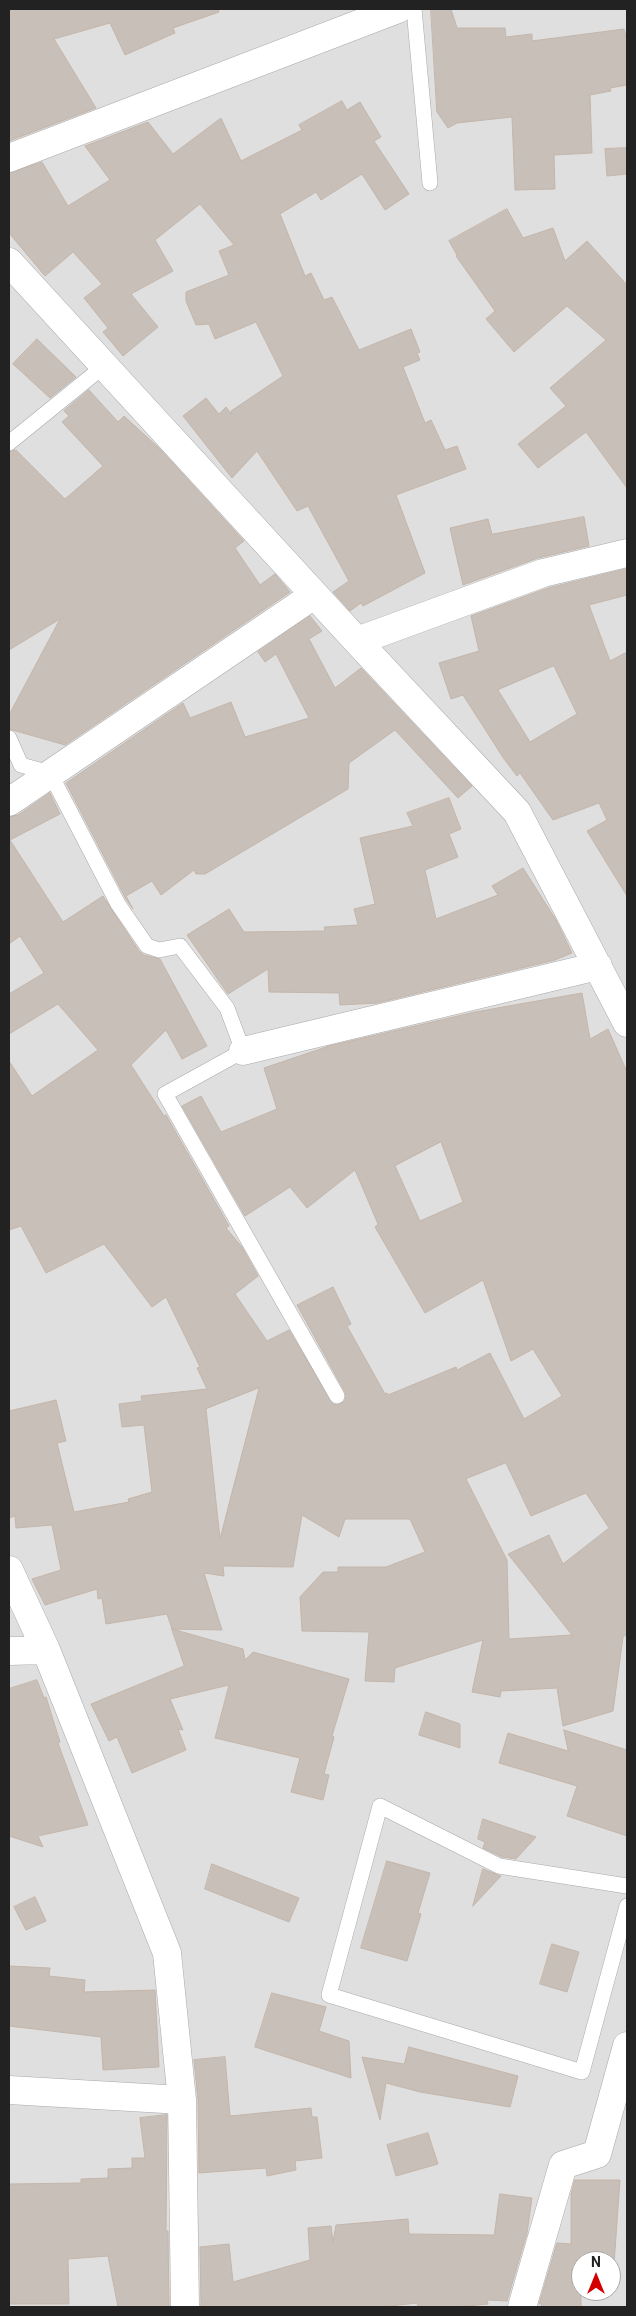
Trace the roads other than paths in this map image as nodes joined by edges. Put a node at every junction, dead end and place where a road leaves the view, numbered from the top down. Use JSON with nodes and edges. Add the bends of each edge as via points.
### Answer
{"nodes":[{"id":1,"x":398,"y":9,"type":"edge"},
{"id":2,"x":414,"y":9,"type":"edge"},
{"id":3,"x":9,"y":158,"type":"edge"},
{"id":4,"x":430,"y":183,"type":"dead end"},
{"id":5,"x":9,"y":262,"type":"edge"},
{"id":6,"x":104,"y":366,"type":"junction"},
{"id":7,"x":9,"y":443,"type":"edge"},
{"id":8,"x":627,"y":553,"type":"edge"},
{"id":9,"x":314,"y":595,"type":"junction"},
{"id":10,"x":357,"y":642,"type":"junction"},
{"id":11,"x":9,"y":738,"type":"edge"},
{"id":12,"x":50,"y":773,"type":"junction"},
{"id":13,"x":9,"y":802,"type":"edge"},
{"id":14,"x":598,"y":966,"type":"junction"},
{"id":15,"x":626,"y":1018,"type":"edge"},
{"id":16,"x":243,"y":1051,"type":"junction"},
{"id":17,"x":337,"y":1396,"type":"dead end"},
{"id":18,"x":9,"y":1570,"type":"edge"},
{"id":19,"x":46,"y":1650,"type":"junction"},
{"id":20,"x":9,"y":1651,"type":"edge"},
{"id":21,"x":627,"y":1886,"type":"edge"},
{"id":22,"x":627,"y":1906,"type":"edge"},
{"id":23,"x":627,"y":2046,"type":"edge"},
{"id":24,"x":9,"y":2090,"type":"edge"},
{"id":25,"x":182,"y":2100,"type":"junction"},
{"id":26,"x":185,"y":2307,"type":"edge"},
{"id":27,"x":522,"y":2307,"type":"edge"}],
"edges":[{"from":1,"to":3,"type":"street"},
{"from":2,"to":4,"type":"lane"},
{"from":5,"to":6,"type":"street"},
{"from":6,"to":7,"type":"lane"},
{"from":6,"to":9,"type":"street"},
{"from":8,"to":10,"type":"street","via":[[543,573]]},
{"from":9,"to":10,"type":"street"},
{"from":9,"to":12,"type":"street"},
{"from":10,"to":14,"type":"street","via":[[518,812]]},
{"from":11,"to":12,"type":"lane","via":[[21,766]]},
{"from":12,"to":13,"type":"street"},
{"from":12,"to":16,"type":"lane","via":[[123,911],[147,946],[159,950],[180,946],[227,1008]]},
{"from":14,"to":15,"type":"street"},
{"from":14,"to":16,"type":"street"},
{"from":16,"to":17,"type":"lane","via":[[166,1094]]},
{"from":18,"to":19,"type":"street"},
{"from":19,"to":20,"type":"street"},
{"from":19,"to":25,"type":"street","via":[[167,1953]]},
{"from":21,"to":22,"type":"lane","via":[[499,1866],[380,1806],[329,1996],[582,2072]]},
{"from":23,"to":27,"type":"street","via":[[596,2154],[563,2165]]},
{"from":24,"to":25,"type":"street"},
{"from":25,"to":26,"type":"street"}]}
